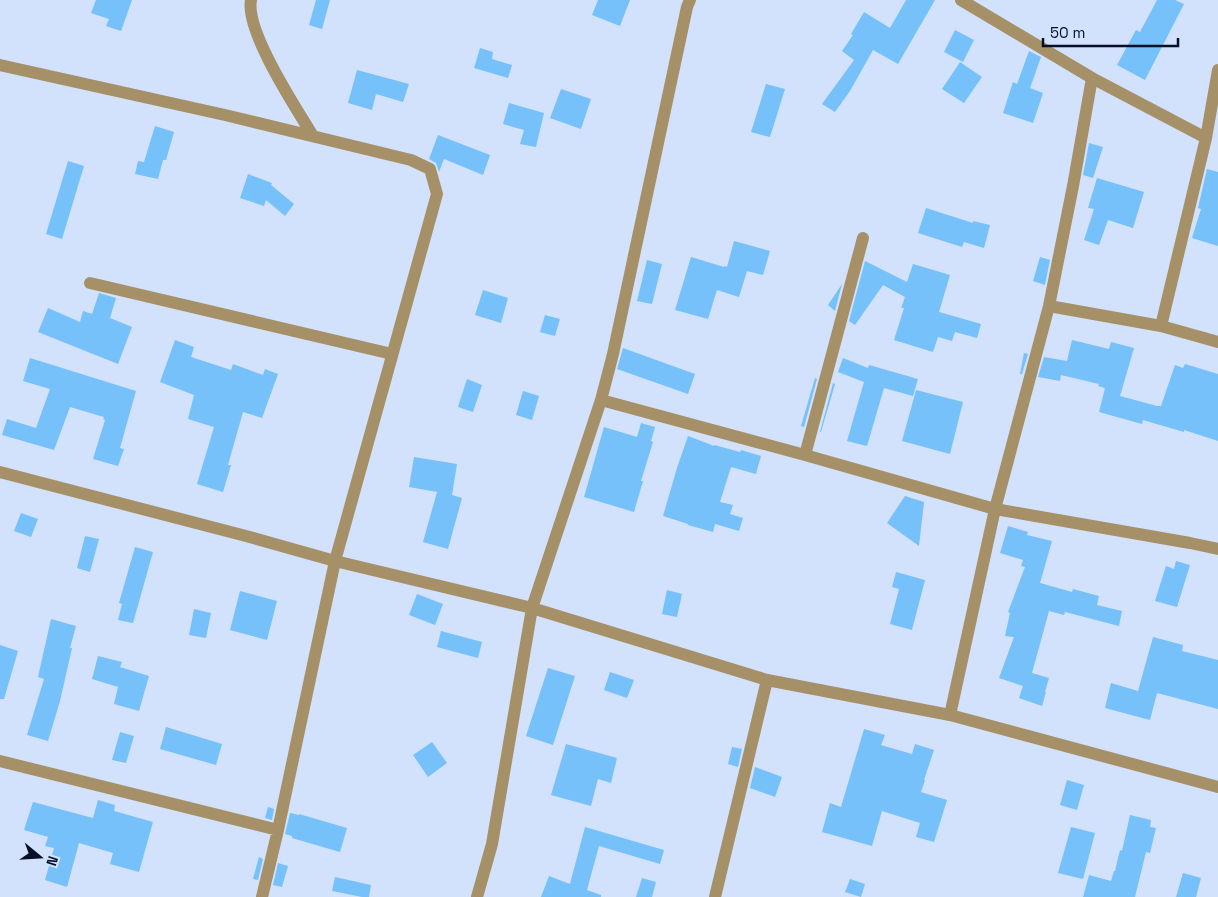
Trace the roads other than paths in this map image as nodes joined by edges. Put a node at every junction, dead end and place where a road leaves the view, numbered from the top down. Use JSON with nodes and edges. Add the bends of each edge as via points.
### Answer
{"nodes":[{"id":1,"x":251,"y":0,"type":"edge"},
{"id":2,"x":690,"y":0,"type":"edge"},
{"id":3,"x":961,"y":0,"type":"edge"},
{"id":4,"x":0,"y":65,"type":"edge"},
{"id":5,"x":1218,"y":70,"type":"edge"},
{"id":6,"x":1092,"y":78,"type":"junction"},
{"id":7,"x":313,"y":136,"type":"junction"},
{"id":8,"x":1206,"y":138,"type":"junction"},
{"id":9,"x":864,"y":238,"type":"dead end"},
{"id":10,"x":90,"y":283,"type":"dead end"},
{"id":11,"x":1049,"y":306,"type":"junction"},
{"id":12,"x":1161,"y":326,"type":"junction"},
{"id":13,"x":1218,"y":342,"type":"edge"},
{"id":14,"x":392,"y":354,"type":"junction"},
{"id":15,"x":601,"y":400,"type":"junction"},
{"id":16,"x":805,"y":455,"type":"junction"},
{"id":17,"x":0,"y":472,"type":"edge"},
{"id":18,"x":995,"y":510,"type":"junction"},
{"id":19,"x":1218,"y":549,"type":"edge"},
{"id":20,"x":335,"y":561,"type":"junction"},
{"id":21,"x":532,"y":608,"type":"junction"},
{"id":22,"x":767,"y":680,"type":"junction"},
{"id":23,"x":950,"y":714,"type":"junction"},
{"id":24,"x":0,"y":761,"type":"edge"},
{"id":25,"x":1218,"y":787,"type":"edge"},
{"id":26,"x":278,"y":830,"type":"junction"},
{"id":27,"x":718,"y":896,"type":"edge"},
{"id":28,"x":262,"y":897,"type":"edge"},
{"id":29,"x":477,"y":897,"type":"edge"}],
"edges":[{"from":1,"to":7,"type":"street","via":[[254,25],[270,64]]},
{"from":2,"to":15,"type":"street"},
{"from":3,"to":6,"type":"street"},
{"from":4,"to":7,"type":"street"},
{"from":5,"to":8,"type":"street"},
{"from":6,"to":8,"type":"street"},
{"from":6,"to":11,"type":"street"},
{"from":7,"to":14,"type":"street","via":[[411,160],[430,169],[437,194]]},
{"from":8,"to":12,"type":"street"},
{"from":9,"to":16,"type":"street"},
{"from":10,"to":14,"type":"street"},
{"from":11,"to":12,"type":"street"},
{"from":11,"to":18,"type":"street"},
{"from":12,"to":13,"type":"street"},
{"from":14,"to":20,"type":"street"},
{"from":15,"to":16,"type":"street"},
{"from":15,"to":21,"type":"street"},
{"from":16,"to":18,"type":"street"},
{"from":17,"to":20,"type":"street"},
{"from":18,"to":19,"type":"street"},
{"from":18,"to":23,"type":"street"},
{"from":20,"to":21,"type":"street"},
{"from":20,"to":26,"type":"street"},
{"from":21,"to":22,"type":"street"},
{"from":21,"to":29,"type":"street","via":[[492,844]]},
{"from":22,"to":23,"type":"street"},
{"from":22,"to":27,"type":"street"},
{"from":23,"to":25,"type":"street"},
{"from":24,"to":26,"type":"street"},
{"from":26,"to":28,"type":"street"}]}
